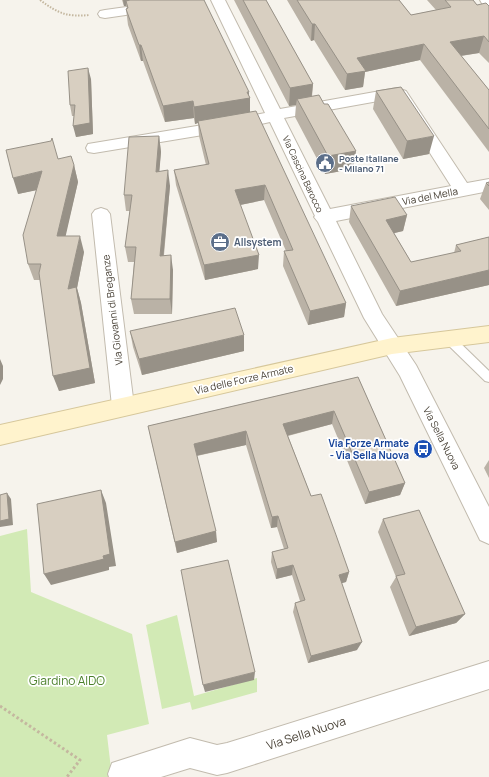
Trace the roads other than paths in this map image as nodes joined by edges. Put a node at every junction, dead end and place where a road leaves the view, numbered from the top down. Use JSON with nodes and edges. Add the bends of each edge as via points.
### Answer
{"nodes":[{"id":1,"x":213,"y":0,"type":"edge"},
{"id":2,"x":487,"y":0,"type":"edge"},
{"id":3,"x":489,"y":4,"type":"edge"},
{"id":4,"x":167,"y":6,"type":"edge"},
{"id":5,"x":105,"y":14,"type":"road end"},
{"id":6,"x":274,"y":115,"type":"junction"},
{"id":7,"x":94,"y":148,"type":"dead end"},
{"id":8,"x":489,"y":185,"type":"edge"},
{"id":9,"x":462,"y":190,"type":"junction"},
{"id":10,"x":101,"y":214,"type":"dead end"},
{"id":11,"x":323,"y":217,"type":"junction"},
{"id":12,"x":489,"y":334,"type":"edge"},
{"id":13,"x":448,"y":338,"type":"junction"},
{"id":14,"x":392,"y":346,"type":"junction"},
{"id":15,"x":489,"y":378,"type":"edge"},
{"id":16,"x":123,"y":406,"type":"junction"},
{"id":17,"x":0,"y":435,"type":"edge"},
{"id":18,"x":489,"y":532,"type":"edge"},
{"id":19,"x":489,"y":675,"type":"edge"},
{"id":20,"x":123,"y":774,"type":"dead end"}],
"edges":[{"from":1,"to":6,"type":"street","name":"Via Cascina Barocco"},
{"from":2,"to":3,"type":"street"},
{"from":4,"to":5,"type":"street"},
{"from":6,"to":7,"type":"street"},
{"from":6,"to":9,"type":"street","via":[[400,94]]},
{"from":6,"to":11,"type":"street","name":"Via Cascina Barocco"},
{"from":8,"to":9,"type":"street","name":"Via del Mella"},
{"from":9,"to":11,"type":"street","name":"Via del Mella"},
{"from":10,"to":16,"type":"street","name":"Via Giovanni di Breganze"},
{"from":11,"to":14,"type":"street","name":"Via Cascina Barocco","via":[[374,318]]},
{"from":12,"to":13,"type":"street","name":"Via delle Forze Armate"},
{"from":13,"to":14,"type":"street","name":"Via delle Forze Armate"},
{"from":13,"to":15,"type":"lane"},
{"from":14,"to":16,"type":"street","name":"Via delle Forze Armate"},
{"from":14,"to":18,"type":"street","name":"Via Sella Nuova","via":[[411,378]]},
{"from":16,"to":17,"type":"street","name":"Via delle Forze Armate"},
{"from":19,"to":20,"type":"street","name":"Via Sella Nuova","via":[[228,758],[217,760],[190,753]]}]}
